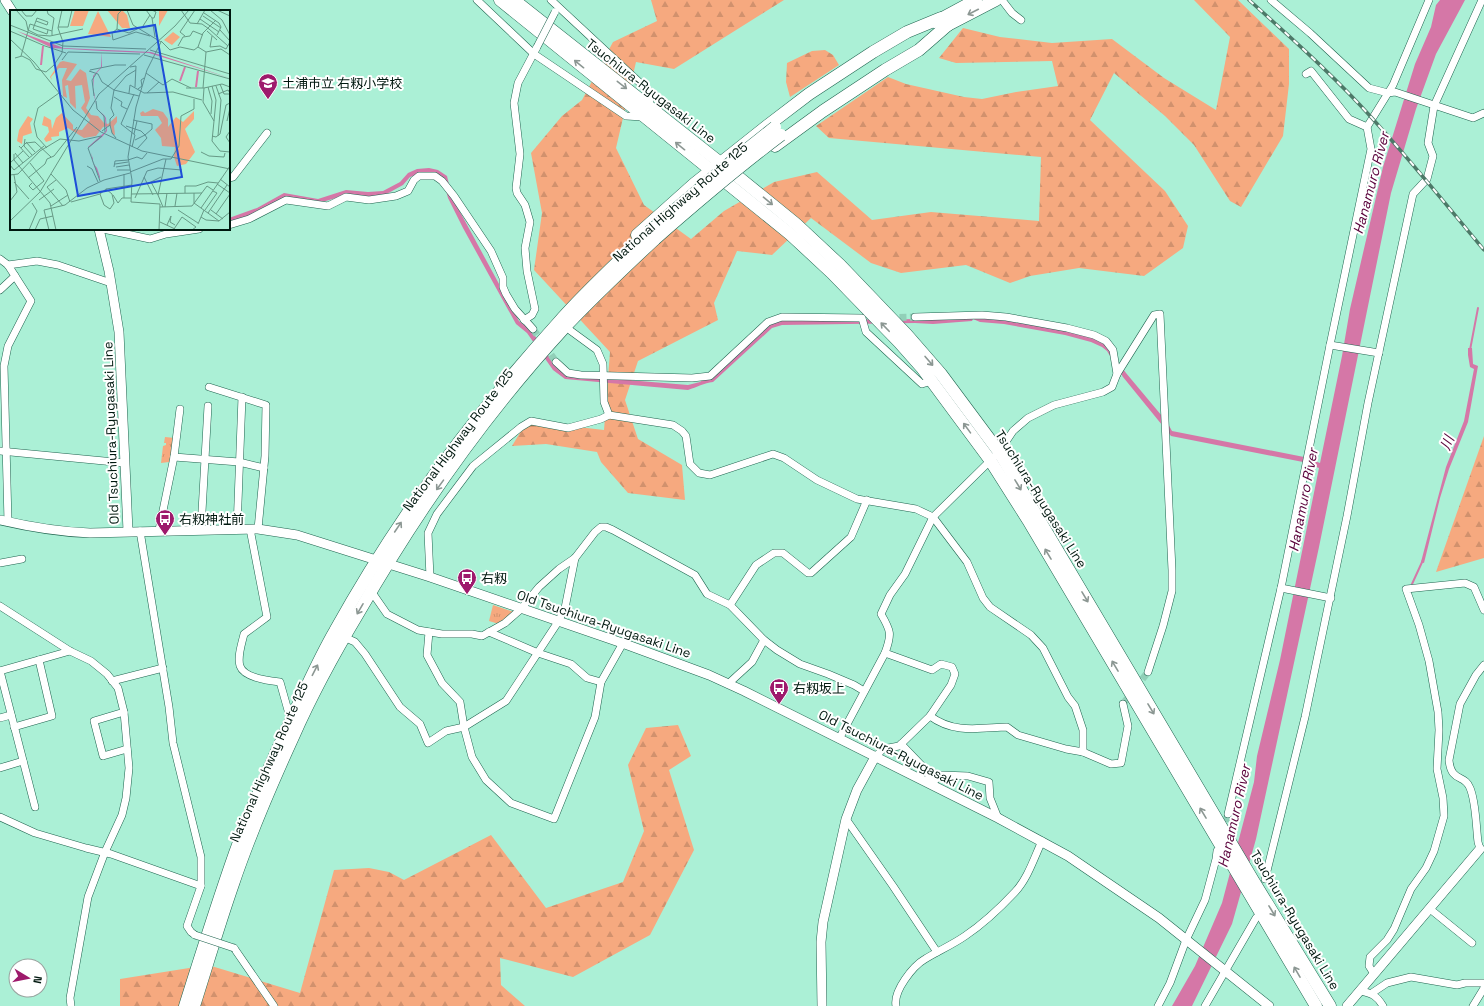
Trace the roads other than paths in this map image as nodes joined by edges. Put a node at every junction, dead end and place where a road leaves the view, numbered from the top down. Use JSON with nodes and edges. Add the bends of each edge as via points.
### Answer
{"nodes":[{"id":1,"x":4,"y":0,"type":"edge"},
{"id":2,"x":477,"y":0,"type":"edge"},
{"id":3,"x":500,"y":0,"type":"edge"},
{"id":4,"x":514,"y":0,"type":"edge"},
{"id":5,"x":976,"y":0,"type":"edge"},
{"id":6,"x":996,"y":0,"type":"edge"},
{"id":7,"x":1002,"y":0,"type":"edge"},
{"id":8,"x":1271,"y":0,"type":"edge"},
{"id":9,"x":1429,"y":0,"type":"edge"},
{"id":10,"x":1482,"y":0,"type":"edge"},
{"id":11,"x":555,"y":4,"type":"edge"},
{"id":12,"x":11,"y":10,"type":"edge"},
{"id":13,"x":1021,"y":20,"type":"dead end"},
{"id":14,"x":946,"y":21,"type":"junction"},
{"id":15,"x":536,"y":51,"type":"junction"},
{"id":16,"x":1306,"y":74,"type":"dead end"},
{"id":17,"x":1391,"y":93,"type":"junction"},
{"id":18,"x":648,"y":105,"type":"junction"},
{"id":19,"x":1432,"y":105,"type":"junction"},
{"id":20,"x":1484,"y":113,"type":"edge"},
{"id":21,"x":644,"y":117,"type":"junction"},
{"id":22,"x":1367,"y":127,"type":"junction"},
{"id":23,"x":267,"y":133,"type":"dead end"},
{"id":24,"x":720,"y":163,"type":"junction"},
{"id":25,"x":710,"y":171,"type":"junction"},
{"id":26,"x":738,"y":176,"type":"junction"},
{"id":27,"x":230,"y":178,"type":"edge"},
{"id":28,"x":727,"y":184,"type":"junction"},
{"id":29,"x":230,"y":225,"type":"edge"},
{"id":30,"x":99,"y":230,"type":"edge"},
{"id":31,"x":108,"y":230,"type":"edge"},
{"id":32,"x":192,"y":230,"type":"edge"},
{"id":33,"x":0,"y":259,"type":"edge"},
{"id":34,"x":8,"y":265,"type":"junction"},
{"id":35,"x":15,"y":276,"type":"junction"},
{"id":36,"x":111,"y":283,"type":"junction"},
{"id":37,"x":0,"y":290,"type":"edge"},
{"id":38,"x":915,"y":317,"type":"tunnel mouth"},
{"id":39,"x":524,"y":320,"type":"junction"},
{"id":40,"x":533,"y":329,"type":"tunnel mouth"},
{"id":41,"x":571,"y":331,"type":"junction"},
{"id":42,"x":1330,"y":345,"type":"junction"},
{"id":43,"x":1379,"y":353,"type":"junction"},
{"id":44,"x":556,"y":362,"type":"tunnel mouth"},
{"id":45,"x":520,"y":374,"type":"junction"},
{"id":46,"x":1117,"y":374,"type":"junction"},
{"id":47,"x":604,"y":375,"type":"junction"},
{"id":48,"x":932,"y":381,"type":"junction"},
{"id":49,"x":209,"y":387,"type":"dead end"},
{"id":50,"x":242,"y":397,"type":"junction"},
{"id":51,"x":208,"y":406,"type":"dead end"},
{"id":52,"x":180,"y":409,"type":"dead end"},
{"id":53,"x":609,"y":416,"type":"junction"},
{"id":54,"x":3,"y":452,"type":"edge"},
{"id":55,"x":994,"y":456,"type":"junction"},
{"id":56,"x":174,"y":457,"type":"junction"},
{"id":57,"x":205,"y":460,"type":"junction"},
{"id":58,"x":240,"y":462,"type":"junction"},
{"id":59,"x":125,"y":463,"type":"junction"},
{"id":60,"x":264,"y":468,"type":"junction"},
{"id":61,"x":866,"y":500,"type":"junction"},
{"id":62,"x":933,"y":517,"type":"junction"},
{"id":63,"x":4,"y":521,"type":"edge"},
{"id":64,"x":201,"y":529,"type":"junction"},
{"id":65,"x":237,"y":529,"type":"junction"},
{"id":66,"x":254,"y":529,"type":"junction"},
{"id":67,"x":159,"y":530,"type":"junction"},
{"id":68,"x":140,"y":531,"type":"junction"},
{"id":69,"x":128,"y":532,"type":"junction"},
{"id":70,"x":574,"y":558,"type":"junction"},
{"id":71,"x":22,"y":559,"type":"dead end"},
{"id":72,"x":382,"y":562,"type":"junction"},
{"id":73,"x":0,"y":563,"type":"edge"},
{"id":74,"x":430,"y":577,"type":"junction"},
{"id":75,"x":1281,"y":588,"type":"junction"},
{"id":76,"x":371,"y":591,"type":"junction"},
{"id":77,"x":1330,"y":598,"type":"junction"},
{"id":78,"x":730,"y":605,"type":"junction"},
{"id":79,"x":0,"y":606,"type":"edge"},
{"id":80,"x":521,"y":608,"type":"junction"},
{"id":81,"x":1484,"y":610,"type":"edge"},
{"id":82,"x":558,"y":622,"type":"junction"},
{"id":83,"x":429,"y":632,"type":"junction"},
{"id":84,"x":489,"y":632,"type":"junction"},
{"id":85,"x":344,"y":637,"type":"junction"},
{"id":86,"x":764,"y":640,"type":"junction"},
{"id":87,"x":623,"y":643,"type":"junction"},
{"id":88,"x":70,"y":651,"type":"junction"},
{"id":89,"x":538,"y":653,"type":"junction"},
{"id":90,"x":885,"y":653,"type":"junction"},
{"id":91,"x":39,"y":660,"type":"junction"},
{"id":92,"x":1484,"y":665,"type":"edge"},
{"id":93,"x":163,"y":668,"type":"junction"},
{"id":94,"x":0,"y":671,"type":"edge"},
{"id":95,"x":1148,"y":672,"type":"tunnel mouth"},
{"id":96,"x":112,"y":681,"type":"junction"},
{"id":97,"x":601,"y":682,"type":"junction"},
{"id":98,"x":728,"y":684,"type":"junction"},
{"id":99,"x":864,"y":691,"type":"junction"},
{"id":100,"x":1123,"y":704,"type":"dead end"},
{"id":101,"x":124,"y":712,"type":"junction"},
{"id":102,"x":11,"y":715,"type":"junction"},
{"id":103,"x":930,"y":716,"type":"junction"},
{"id":104,"x":0,"y":718,"type":"edge"},
{"id":105,"x":291,"y":721,"type":"junction"},
{"id":106,"x":14,"y":727,"type":"junction"},
{"id":107,"x":464,"y":727,"type":"junction"},
{"id":108,"x":839,"y":739,"type":"junction"},
{"id":109,"x":901,"y":744,"type":"junction"},
{"id":110,"x":127,"y":749,"type":"junction"},
{"id":111,"x":1083,"y":752,"type":"junction"},
{"id":112,"x":875,"y":757,"type":"junction"},
{"id":113,"x":23,"y":761,"type":"junction"},
{"id":114,"x":0,"y":768,"type":"edge"},
{"id":115,"x":930,"y":784,"type":"junction"},
{"id":116,"x":35,"y":807,"type":"dead end"},
{"id":117,"x":1228,"y":814,"type":"tunnel mouth"},
{"id":118,"x":0,"y":817,"type":"edge"},
{"id":119,"x":998,"y":818,"type":"junction"},
{"id":120,"x":846,"y":819,"type":"junction"},
{"id":121,"x":1042,"y":841,"type":"junction"},
{"id":122,"x":1482,"y":847,"type":"edge"},
{"id":123,"x":1220,"y":849,"type":"junction"},
{"id":124,"x":105,"y":852,"type":"junction"},
{"id":125,"x":1260,"y":880,"type":"junction"},
{"id":126,"x":201,"y":886,"type":"junction"},
{"id":127,"x":1430,"y":909,"type":"junction"},
{"id":128,"x":1256,"y":918,"type":"dead end"},
{"id":129,"x":1187,"y":942,"type":"junction"},
{"id":130,"x":1472,"y":943,"type":"dead end"},
{"id":131,"x":937,"y":952,"type":"junction"},
{"id":132,"x":1222,"y":969,"type":"junction"},
{"id":133,"x":1374,"y":974,"type":"junction"},
{"id":134,"x":1484,"y":983,"type":"edge"},
{"id":135,"x":1484,"y":988,"type":"edge"},
{"id":136,"x":1360,"y":991,"type":"junction"},
{"id":137,"x":1372,"y":993,"type":"junction"},
{"id":138,"x":71,"y":1006,"type":"edge"},
{"id":139,"x":185,"y":1006,"type":"edge"},
{"id":140,"x":194,"y":1006,"type":"edge"},
{"id":141,"x":274,"y":1006,"type":"edge"},
{"id":142,"x":822,"y":1006,"type":"edge"},
{"id":143,"x":896,"y":1006,"type":"edge"},
{"id":144,"x":1158,"y":1006,"type":"edge"},
{"id":145,"x":1204,"y":1006,"type":"edge"},
{"id":146,"x":1269,"y":1006,"type":"edge"},
{"id":147,"x":1316,"y":1006,"type":"edge"},
{"id":148,"x":1330,"y":1006,"type":"edge"},
{"id":149,"x":1347,"y":1006,"type":"edge"},
{"id":150,"x":1383,"y":1006,"type":"edge"},
{"id":151,"x":1473,"y":1006,"type":"edge"}],
"edges":[{"from":1,"to":12,"type":"street"},
{"from":2,"to":15,"type":"street"},
{"from":21,"to":3,"type":"main road","name":"Tsuchiura-Ryugasaki Line","one_way":true},
{"from":4,"to":18,"type":"main road","name":"Tsuchiura-Ryugasaki Line","one_way":true},
{"from":5,"to":14,"type":"main road","name":"National Highway Route 125"},
{"from":6,"to":14,"type":"main road","name":"National Highway Route 125","one_way":true},
{"from":7,"to":13,"type":"street"},
{"from":8,"to":17,"type":"street","via":[[1369,88]]},
{"from":9,"to":17,"type":"street"},
{"from":10,"to":19,"type":"street"},
{"from":11,"to":15,"type":"street","bridge":true},
{"from":11,"to":18,"type":"street","via":[[652,94]]},
{"from":14,"to":24,"type":"main road","via":[[907,32],[873,52],[809,94]]},
{"from":14,"to":26,"type":"main road","via":[[918,50],[783,140]]},
{"from":14,"to":45,"type":"main road","name":"National Highway Route 125","bridge":true,"via":[[778,131],[745,162],[652,236]]},
{"from":15,"to":21,"type":"street","via":[[626,116]]},
{"from":15,"to":39,"type":"street","via":[[518,83],[514,103],[520,154],[516,188],[530,222],[525,248],[535,309],[532,315]]},
{"from":16,"to":22,"type":"street","via":[[1310,71],[1349,119]]},
{"from":17,"to":19,"type":"street"},
{"from":17,"to":22,"type":"street"},
{"from":18,"to":24,"type":"main road","name":"Tsuchiura-Ryugasaki Line"},
{"from":19,"to":20,"type":"street","via":[[1473,118]]},
{"from":19,"to":43,"type":"street","via":[[1428,143],[1433,156],[1427,179],[1413,194]]},
{"from":25,"to":21,"type":"main road","name":"Tsuchiura-Ryugasaki Line","one_way":true},
{"from":22,"to":42,"type":"street","via":[[1371,149]]},
{"from":23,"to":27,"type":"street"},
{"from":24,"to":25,"type":"main road"},
{"from":24,"to":26,"type":"main road","name":"Tsuchiura-Ryugasaki Line"},
{"from":25,"to":28,"type":"main road","name":"Tsuchiura-Ryugasaki Line"},
{"from":25,"to":45,"type":"main road","via":[[665,208],[578,292],[551,321]]},
{"from":26,"to":28,"type":"main road"},
{"from":26,"to":55,"type":"main road","name":"Tsuchiura-Ryugasaki Line","one_way":true,"via":[[796,224],[907,335],[941,374]]},
{"from":28,"to":41,"type":"main road","via":[[623,277]]},
{"from":48,"to":28,"type":"main road","name":"Tsuchiura-Ryugasaki Line","one_way":true,"via":[[899,342],[832,273],[790,234]]},
{"from":29,"to":39,"type":"street","via":[[249,219],[286,200],[328,206],[346,197],[369,200],[396,196],[408,191],[419,176],[435,176],[454,196],[491,251],[506,294]]},
{"from":30,"to":36,"type":"street","name":"Old Tsuchiura-Ryugasaki Line"},
{"from":31,"to":32,"type":"street","via":[[150,239]]},
{"from":33,"to":34,"type":"street"},
{"from":34,"to":35,"type":"street"},
{"from":34,"to":36,"type":"street","via":[[37,261],[71,269]]},
{"from":35,"to":37,"type":"street"},
{"from":35,"to":54,"type":"street","via":[[31,301],[5,357]]},
{"from":36,"to":59,"type":"street","name":"Old Tsuchiura-Ryugasaki Line","via":[[119,332]]},
{"from":38,"to":46,"type":"street","via":[[1006,317],[1094,335],[1106,341],[1113,350]]},
{"from":39,"to":40,"type":"street"},
{"from":41,"to":45,"type":"main road"},
{"from":41,"to":47,"type":"street","via":[[597,350],[603,364]]},
{"from":42,"to":43,"type":"street"},
{"from":42,"to":75,"type":"street"},
{"from":43,"to":77,"type":"street"},
{"from":44,"to":47,"type":"street","via":[[568,373]]},
{"from":45,"to":72,"type":"main road","name":"National Highway Route 125"},
{"from":46,"to":55,"type":"street","via":[[1112,387],[1103,392],[1054,405],[1028,418],[1013,431]]},
{"from":46,"to":95,"type":"street","via":[[1154,315],[1160,314],[1172,591]]},
{"from":47,"to":48,"type":"street","via":[[692,378],[710,376],[768,322],[782,318],[862,318],[866,332],[922,384]]},
{"from":47,"to":53,"type":"street","via":[[604,402]]},
{"from":55,"to":48,"type":"main road","name":"Tsuchiura-Ryugasaki Line","one_way":true},
{"from":49,"to":50,"type":"street"},
{"from":50,"to":58,"type":"street"},
{"from":50,"to":60,"type":"street","via":[[266,405]]},
{"from":51,"to":57,"type":"street"},
{"from":52,"to":56,"type":"street"},
{"from":53,"to":61,"type":"street","via":[[673,425],[686,436],[690,464],[699,473],[710,475],[773,454],[836,490]]},
{"from":53,"to":74,"type":"street","via":[[568,428],[531,421],[473,466],[438,514],[428,533]]},
{"from":54,"to":59,"type":"street"},
{"from":54,"to":63,"type":"street"},
{"from":55,"to":62,"type":"street"},
{"from":123,"to":55,"type":"main road","name":"Tsuchiura-Ryugasaki Line","one_way":true,"via":[[1032,527]]},
{"from":55,"to":125,"type":"main road","name":"Tsuchiura-Ryugasaki Line","one_way":true,"via":[[1226,835]]},
{"from":56,"to":57,"type":"street"},
{"from":56,"to":67,"type":"street"},
{"from":57,"to":58,"type":"street"},
{"from":57,"to":64,"type":"street"},
{"from":58,"to":60,"type":"street"},
{"from":58,"to":65,"type":"street"},
{"from":59,"to":69,"type":"street","name":"Old Tsuchiura-Ryugasaki Line"},
{"from":60,"to":66,"type":"street"},
{"from":61,"to":62,"type":"street","via":[[916,509]]},
{"from":61,"to":78,"type":"street","via":[[851,537],[812,573],[808,573],[783,553],[774,553],[756,565]]},
{"from":62,"to":90,"type":"street","via":[[905,574],[890,595],[881,614],[890,630],[890,640]]},
{"from":62,"to":111,"type":"street","via":[[967,562],[983,598],[990,607],[1031,635],[1043,648],[1075,706],[1083,730]]},
{"from":63,"to":69,"type":"street","via":[[62,532]]},
{"from":64,"to":65,"type":"street","name":"Old Tsuchiura-Ryugasaki Line"},
{"from":64,"to":67,"type":"street","name":"Old Tsuchiura-Ryugasaki Line"},
{"from":65,"to":66,"type":"street","name":"Old Tsuchiura-Ryugasaki Line"},
{"from":66,"to":72,"type":"street","name":"Old Tsuchiura-Ryugasaki Line","via":[[297,535]]},
{"from":66,"to":105,"type":"street","via":[[267,617],[244,634],[240,666],[245,673],[266,681],[280,682]]},
{"from":67,"to":68,"type":"street","name":"Old Tsuchiura-Ryugasaki Line"},
{"from":68,"to":69,"type":"street","name":"Old Tsuchiura-Ryugasaki Line"},
{"from":68,"to":93,"type":"street"},
{"from":70,"to":78,"type":"street","via":[[595,532],[601,527],[606,527],[695,575],[707,594]]},
{"from":70,"to":80,"type":"street","via":[[539,587]]},
{"from":70,"to":82,"type":"street","via":[[565,608]]},
{"from":71,"to":73,"type":"street"},
{"from":72,"to":74,"type":"street","name":"Old Tsuchiura-Ryugasaki Line"},
{"from":72,"to":76,"type":"main road","name":"National Highway Route 125"},
{"from":105,"to":72,"type":"main road","name":"National Highway Route 125","one_way":true,"via":[[334,632]]},
{"from":74,"to":80,"type":"street","name":"Old Tsuchiura-Ryugasaki Line"},
{"from":75,"to":77,"type":"street"},
{"from":75,"to":117,"type":"street"},
{"from":76,"to":83,"type":"street","via":[[388,614],[418,630]]},
{"from":76,"to":85,"type":"main road","name":"National Highway Route 125","one_way":true},
{"from":77,"to":125,"type":"street","via":[[1305,717]]},
{"from":78,"to":86,"type":"street"},
{"from":79,"to":88,"type":"street"},
{"from":80,"to":82,"type":"street","name":"Old Tsuchiura-Ryugasaki Line"},
{"from":80,"to":84,"type":"street","via":[[505,623]]},
{"from":81,"to":133,"type":"street","via":[[1474,587],[1464,583],[1406,589],[1430,661],[1438,712],[1437,769],[1444,816],[1434,851],[1411,889],[1394,929],[1370,957],[1369,966]]},
{"from":82,"to":87,"type":"street","name":"Old Tsuchiura-Ryugasaki Line"},
{"from":82,"to":89,"type":"street"},
{"from":83,"to":84,"type":"street","via":[[482,636]]},
{"from":83,"to":107,"type":"street","via":[[427,655],[442,683],[460,702]]},
{"from":84,"to":89,"type":"street"},
{"from":85,"to":107,"type":"street","via":[[355,642],[365,654],[400,707],[420,724],[428,742],[446,731]]},
{"from":85,"to":140,"type":"main road","name":"National Highway Route 125","via":[[294,734],[260,814],[232,886]]},
{"from":86,"to":98,"type":"street","via":[[752,662]]},
{"from":86,"to":99,"type":"street","via":[[800,664]]},
{"from":87,"to":97,"type":"street"},
{"from":87,"to":98,"type":"street","name":"Old Tsuchiura-Ryugasaki Line"},
{"from":88,"to":91,"type":"street"},
{"from":88,"to":96,"type":"street","via":[[90,661]]},
{"from":89,"to":97,"type":"street","via":[[570,664],[587,678]]},
{"from":89,"to":107,"type":"street","via":[[506,701]]},
{"from":90,"to":99,"type":"street"},
{"from":90,"to":103,"type":"street","via":[[932,670],[941,664],[952,667],[954,674],[951,685]]},
{"from":91,"to":94,"type":"street"},
{"from":91,"to":106,"type":"street","via":[[52,716]]},
{"from":92,"to":122,"type":"street","via":[[1460,704],[1450,760],[1450,769],[1454,775],[1466,782],[1471,790],[1478,842]]},
{"from":93,"to":96,"type":"street"},
{"from":93,"to":126,"type":"street","via":[[173,743],[201,857]]},
{"from":94,"to":102,"type":"street"},
{"from":96,"to":101,"type":"street","via":[[120,693]]},
{"from":97,"to":107,"type":"street","via":[[595,717],[554,819],[511,803],[486,780],[472,758]]},
{"from":98,"to":108,"type":"street","name":"Old Tsuchiura-Ryugasaki Line"},
{"from":99,"to":108,"type":"street"},
{"from":100,"to":111,"type":"street","via":[[1128,726],[1120,763],[1110,764]]},
{"from":101,"to":110,"type":"street"},
{"from":101,"to":110,"type":"street","via":[[94,721],[103,756]]},
{"from":102,"to":104,"type":"street"},
{"from":102,"to":106,"type":"street"},
{"from":103,"to":109,"type":"street"},
{"from":103,"to":111,"type":"street","via":[[950,727],[963,729],[1007,727],[1018,735]]},
{"from":105,"to":139,"type":"main road","name":"National Highway Route 125","via":[[236,851]]},
{"from":106,"to":113,"type":"street"},
{"from":108,"to":112,"type":"street","name":"Old Tsuchiura-Ryugasaki Line"},
{"from":109,"to":112,"type":"street","via":[[883,749]]},
{"from":109,"to":115,"type":"street","via":[[928,772]]},
{"from":110,"to":124,"type":"street","via":[[126,798],[122,815]]},
{"from":112,"to":115,"type":"street","name":"Old Tsuchiura-Ryugasaki Line"},
{"from":112,"to":120,"type":"street","via":[[857,790]]},
{"from":113,"to":114,"type":"street"},
{"from":113,"to":116,"type":"street"},
{"from":115,"to":119,"type":"street","name":"Old Tsuchiura-Ryugasaki Line"},
{"from":115,"to":119,"type":"street","via":[[942,775],[968,776],[989,782],[990,798]]},
{"from":118,"to":124,"type":"street","via":[[35,833]]},
{"from":119,"to":121,"type":"street","name":"Old Tsuchiura-Ryugasaki Line"},
{"from":120,"to":131,"type":"street"},
{"from":120,"to":142,"type":"street","via":[[823,922]]},
{"from":121,"to":129,"type":"street","name":"Old Tsuchiura-Ryugasaki Line","via":[[1160,918]]},
{"from":121,"to":131,"type":"street","via":[[1026,877],[1016,891],[965,936]]},
{"from":122,"to":127,"type":"street"},
{"from":123,"to":129,"type":"street","via":[[1205,900]]},
{"from":147,"to":123,"type":"main road","name":"Tsuchiura-Ryugasaki Line","one_way":true,"via":[[1251,894]]},
{"from":124,"to":126,"type":"street"},
{"from":124,"to":138,"type":"street","via":[[88,897],[70,998]]},
{"from":125,"to":148,"type":"main road","name":"Tsuchiura-Ryugasaki Line","one_way":true},
{"from":126,"to":141,"type":"street","bridge":true,"via":[[187,926],[195,935],[234,948]]},
{"from":127,"to":130,"type":"street"},
{"from":127,"to":133,"type":"street"},
{"from":128,"to":132,"type":"street"},
{"from":129,"to":132,"type":"street","name":"Old Tsuchiura-Ryugasaki Line"},
{"from":129,"to":144,"type":"street"},
{"from":131,"to":143,"type":"street","via":[[924,959],[910,973],[898,992]]},
{"from":132,"to":145,"type":"street"},
{"from":132,"to":146,"type":"street","name":"Old Tsuchiura-Ryugasaki Line"},
{"from":133,"to":136,"type":"street"},
{"from":134,"to":137,"type":"street","via":[[1457,985],[1411,977],[1387,983]]},
{"from":135,"to":151,"type":"street"},
{"from":136,"to":137,"type":"street"},
{"from":136,"to":149,"type":"street"},
{"from":137,"to":150,"type":"street"}]}
